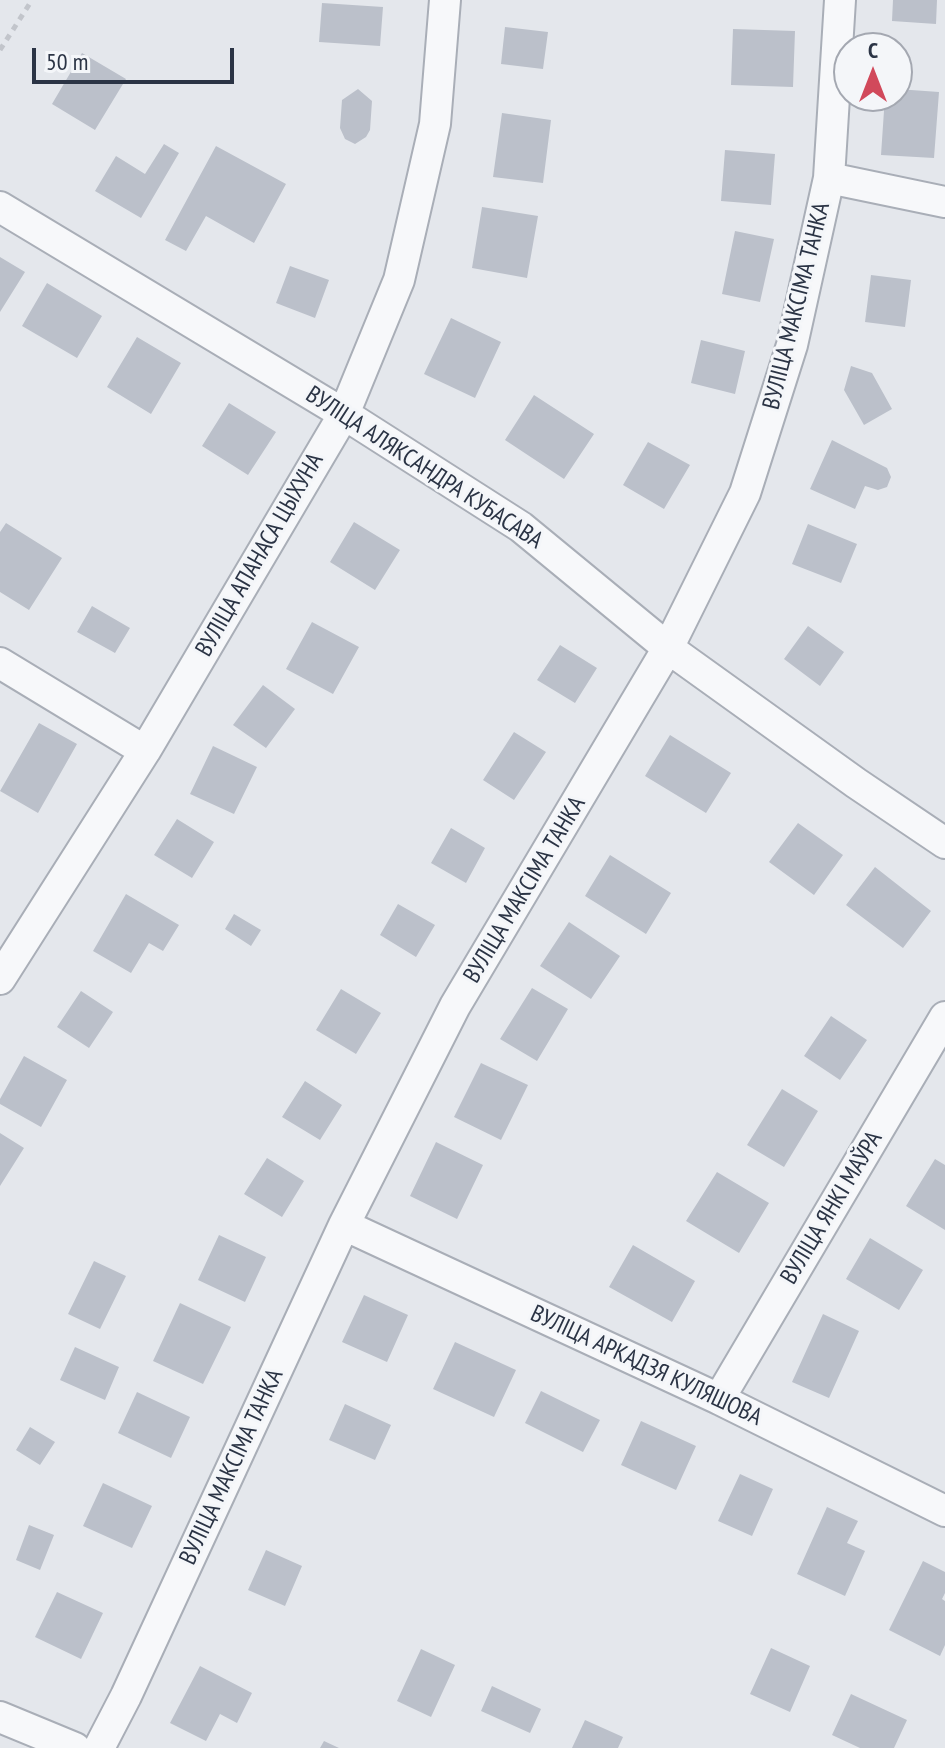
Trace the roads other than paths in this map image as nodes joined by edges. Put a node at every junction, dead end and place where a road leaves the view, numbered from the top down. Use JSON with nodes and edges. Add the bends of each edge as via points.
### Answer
{"nodes":[{"id":1,"x":445,"y":0,"type":"edge"},
{"id":2,"x":840,"y":0,"type":"edge"},
{"id":3,"x":829,"y":178,"type":"junction"},
{"id":4,"x":945,"y":202,"type":"edge"},
{"id":5,"x":0,"y":207,"type":"edge"},
{"id":6,"x":344,"y":414,"type":"junction"},
{"id":7,"x":668,"y":648,"type":"junction"},
{"id":8,"x":0,"y":663,"type":"edge"},
{"id":9,"x":145,"y":751,"type":"junction"},
{"id":10,"x":945,"y":843,"type":"edge"},
{"id":11,"x":0,"y":979,"type":"edge"},
{"id":12,"x":945,"y":1017,"type":"edge"},
{"id":13,"x":344,"y":1225,"type":"junction"},
{"id":14,"x":719,"y":1399,"type":"junction"},
{"id":15,"x":945,"y":1511,"type":"edge"},
{"id":16,"x":0,"y":1717,"type":"edge"},
{"id":17,"x":75,"y":1748,"type":"edge"},
{"id":18,"x":99,"y":1748,"type":"edge"}],
"edges":[{"from":1,"to":6,"type":"street","name":"ВУЛІЦА АПАНАСА ЦЫХУНА","via":[[435,124],[399,280]]},
{"from":2,"to":3,"type":"street","name":"ВУЛІЦА МАКСІМА ТАНКА"},
{"from":3,"to":4,"type":"street"},
{"from":3,"to":7,"type":"street","name":"ВУЛІЦА МАКСІМА ТАНКА","via":[[792,345],[745,493]]},
{"from":5,"to":6,"type":"street","name":"ВУЛІЦА АЛЯКСАНДРА КУБАСАВА"},
{"from":6,"to":7,"type":"street","name":"ВУЛІЦА АЛЯКСАНДРА КУБАСАВА","via":[[521,527]]},
{"from":6,"to":9,"type":"street","name":"ВУЛІЦА АПАНАСА ЦЫХУНА"},
{"from":7,"to":10,"type":"street","name":"ВУЛІЦА АЛЯКСАНДРА КУБАСАВА"},
{"from":7,"to":13,"type":"street","name":"ВУЛІЦА МАКСІМА ТАНКА","via":[[455,1006]]},
{"from":8,"to":9,"type":"street"},
{"from":9,"to":11,"type":"street","name":"ВУЛІЦА АПАНАСА ЦЫХУНА"},
{"from":12,"to":14,"type":"street","name":"ВУЛІЦА ЯНКІ МАЎРА"},
{"from":13,"to":14,"type":"street","name":"ВУЛІЦА АРКАДЗЯ КУЛЯШОВА"},
{"from":13,"to":18,"type":"street","name":"ВУЛІЦА МАКСІМА ТАНКА"},
{"from":14,"to":15,"type":"street","name":"ВУЛІЦА АРКАДЗЯ КУЛЯШОВА"},
{"from":16,"to":17,"type":"street"}]}
